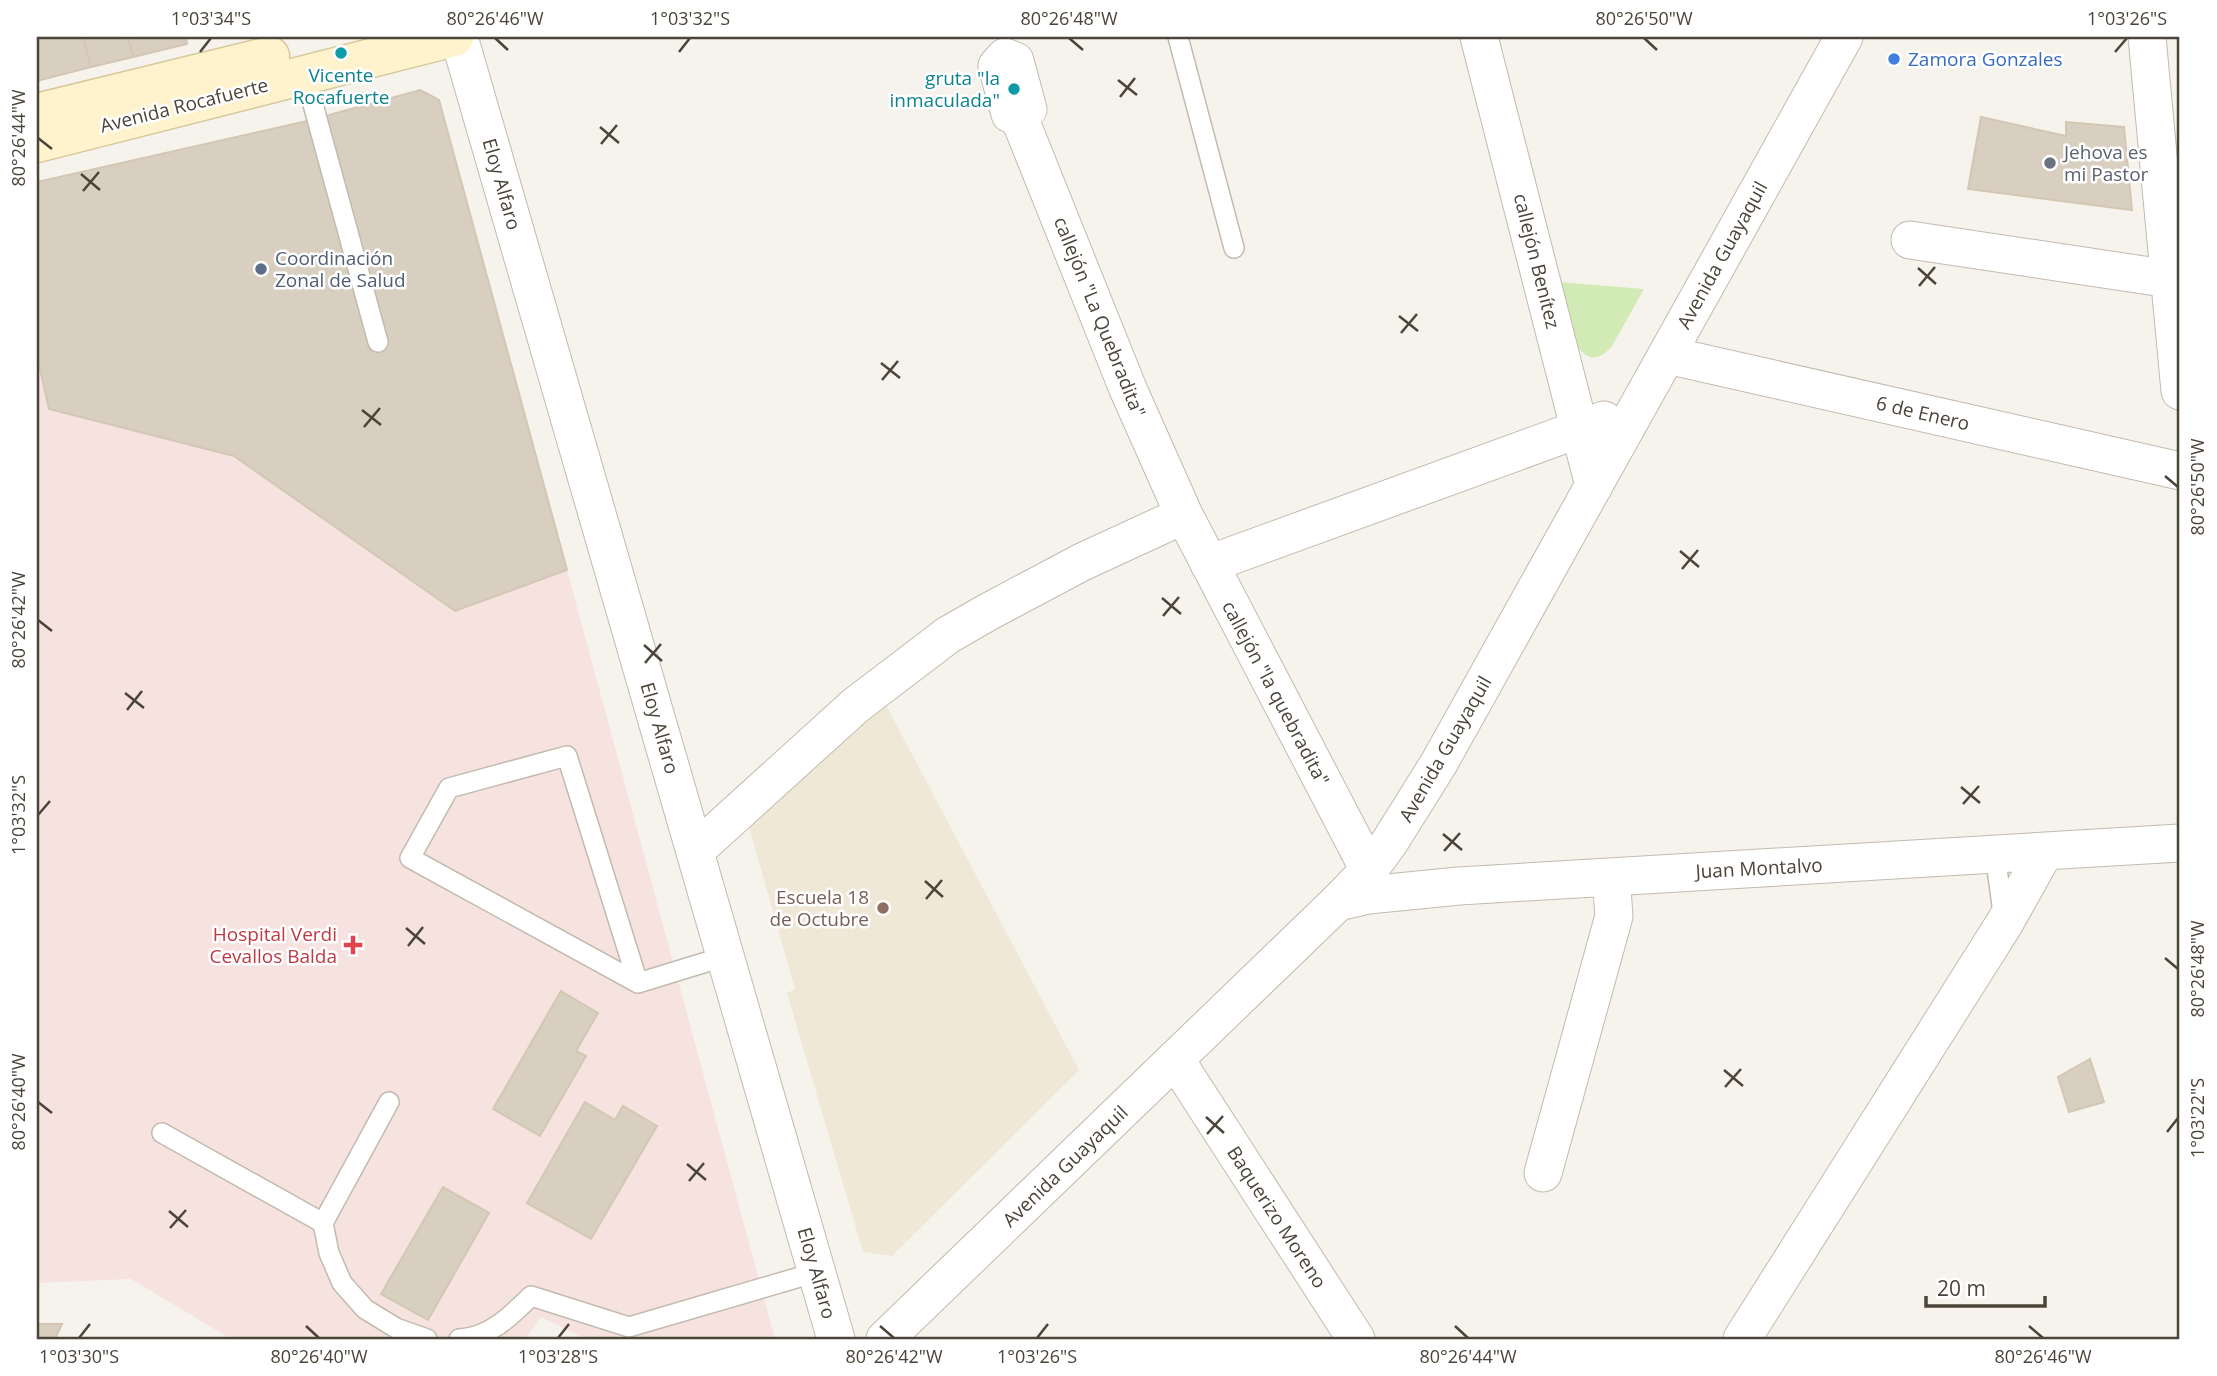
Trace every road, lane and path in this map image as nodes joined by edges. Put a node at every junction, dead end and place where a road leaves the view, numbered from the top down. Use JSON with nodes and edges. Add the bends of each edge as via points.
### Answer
{"nodes":[{"id":1,"x":351,"y":37,"type":"edge"},
{"id":2,"x":454,"y":37,"type":"edge"},
{"id":3,"x":459,"y":37,"type":"edge"},
{"id":4,"x":1178,"y":37,"type":"edge"},
{"id":5,"x":1479,"y":37,"type":"edge"},
{"id":6,"x":1844,"y":37,"type":"edge"},
{"id":7,"x":2147,"y":37,"type":"edge"},
{"id":8,"x":1001,"y":47,"type":"edge"},
{"id":9,"x":305,"y":75,"type":"junction"},
{"id":10,"x":37,"y":113,"type":"edge"},
{"id":11,"x":37,"y":143,"type":"edge"},
{"id":12,"x":1910,"y":240,"type":"dead end"},
{"id":13,"x":1234,"y":248,"type":"dead end"},
{"id":14,"x":2173,"y":270,"type":"edge"},
{"id":15,"x":378,"y":342,"type":"dead end"},
{"id":16,"x":1667,"y":355,"type":"junction"},
{"id":17,"x":2180,"y":390,"type":"edge"},
{"id":18,"x":1637,"y":407,"type":"junction"},
{"id":19,"x":1580,"y":429,"type":"junction"},
{"id":20,"x":2180,"y":471,"type":"edge"},
{"id":21,"x":1594,"y":486,"type":"junction"},
{"id":22,"x":1184,"y":515,"type":"junction"},
{"id":23,"x":1209,"y":564,"type":"junction"},
{"id":24,"x":2180,"y":843,"type":"edge"},
{"id":25,"x":695,"y":851,"type":"junction"},
{"id":26,"x":2045,"y":851,"type":"junction"},
{"id":27,"x":1995,"y":854,"type":"junction"},
{"id":28,"x":1369,"y":870,"type":"junction"},
{"id":29,"x":1611,"y":877,"type":"junction"},
{"id":30,"x":1338,"y":902,"type":"junction"},
{"id":31,"x":2004,"y":924,"type":"junction"},
{"id":32,"x":726,"y":956,"type":"junction"},
{"id":33,"x":638,"y":983,"type":"junction"},
{"id":34,"x":1175,"y":1059,"type":"junction"},
{"id":35,"x":389,"y":1102,"type":"dead end"},
{"id":36,"x":162,"y":1133,"type":"dead end"},
{"id":37,"x":1543,"y":1173,"type":"dead end"},
{"id":38,"x":323,"y":1223,"type":"junction"},
{"id":39,"x":817,"y":1272,"type":"junction"},
{"id":40,"x":427,"y":1339,"type":"edge"},
{"id":41,"x":459,"y":1339,"type":"edge"},
{"id":42,"x":836,"y":1339,"type":"edge"},
{"id":43,"x":885,"y":1339,"type":"edge"},
{"id":44,"x":1356,"y":1339,"type":"edge"},
{"id":45,"x":1742,"y":1339,"type":"edge"}],
"edges":[{"from":1,"to":10,"type":"street","name":"Avenida Rocafuerte"},
{"from":2,"to":9,"type":"street","name":"Avenida Rocafuerte"},
{"from":3,"to":25,"type":"street","name":"Eloy Alfaro"},
{"from":4,"to":13,"type":"lane"},
{"from":5,"to":19,"type":"street","name":"callejón Benítez"},
{"from":6,"to":16,"type":"street","name":"Avenida Guayaquil"},
{"from":7,"to":14,"type":"street"},
{"from":8,"to":22,"type":"street","name":"callejón \"La Quebradita\"","via":[[1015,61],[1028,109],[1020,117],[1128,389]]},
{"from":9,"to":11,"type":"street","name":"Avenida Rocafuerte"},
{"from":9,"to":15,"type":"lane"},
{"from":12,"to":14,"type":"street"},
{"from":14,"to":17,"type":"street"},
{"from":16,"to":18,"type":"street","name":"Avenida Guayaquil"},
{"from":16,"to":20,"type":"street","name":"6 de Enero"},
{"from":18,"to":19,"type":"street"},
{"from":18,"to":21,"type":"street","name":"Avenida Guayaquil"},
{"from":19,"to":21,"type":"street","name":"callejón Benítez"},
{"from":19,"to":23,"type":"street"},
{"from":21,"to":28,"type":"street","name":"Avenida Guayaquil","via":[[1439,764]]},
{"from":22,"to":23,"type":"street","name":"callejón \"la quebradita\""},
{"from":22,"to":25,"type":"street","via":[[1082,562],[948,635],[856,705]]},
{"from":23,"to":28,"type":"street","name":"callejón \"la quebradita\""},
{"from":24,"to":26,"type":"street","name":"Juan Montalvo"},
{"from":25,"to":32,"type":"street","name":"Eloy Alfaro"},
{"from":26,"to":27,"type":"street","name":"Juan Montalvo"},
{"from":26,"to":31,"type":"street"},
{"from":27,"to":29,"type":"street","name":"Juan Montalvo"},
{"from":27,"to":31,"type":"lane"},
{"from":28,"to":30,"type":"street","name":"Avenida Guayaquil"},
{"from":29,"to":30,"type":"street","name":"Juan Montalvo","via":[[1459,886]]},
{"from":29,"to":37,"type":"street","via":[[1614,916]]},
{"from":30,"to":34,"type":"street","name":"Avenida Guayaquil"},
{"from":31,"to":45,"type":"street"},
{"from":32,"to":33,"type":"lane"},
{"from":32,"to":39,"type":"street","name":"Eloy Alfaro"},
{"from":33,"to":33,"type":"lane","via":[[410,858],[449,788],[567,756]]},
{"from":34,"to":43,"type":"street","name":"Avenida Guayaquil"},
{"from":34,"to":44,"type":"street","name":"Baquerizo Moreno"},
{"from":35,"to":38,"type":"lane"},
{"from":36,"to":38,"type":"lane"},
{"from":38,"to":40,"type":"lane","via":[[342,1283],[365,1309],[396,1328]]},
{"from":39,"to":41,"type":"lane","via":[[629,1327],[531,1296],[506,1320],[471,1339]]},
{"from":39,"to":42,"type":"street","name":"Eloy Alfaro"}]}
